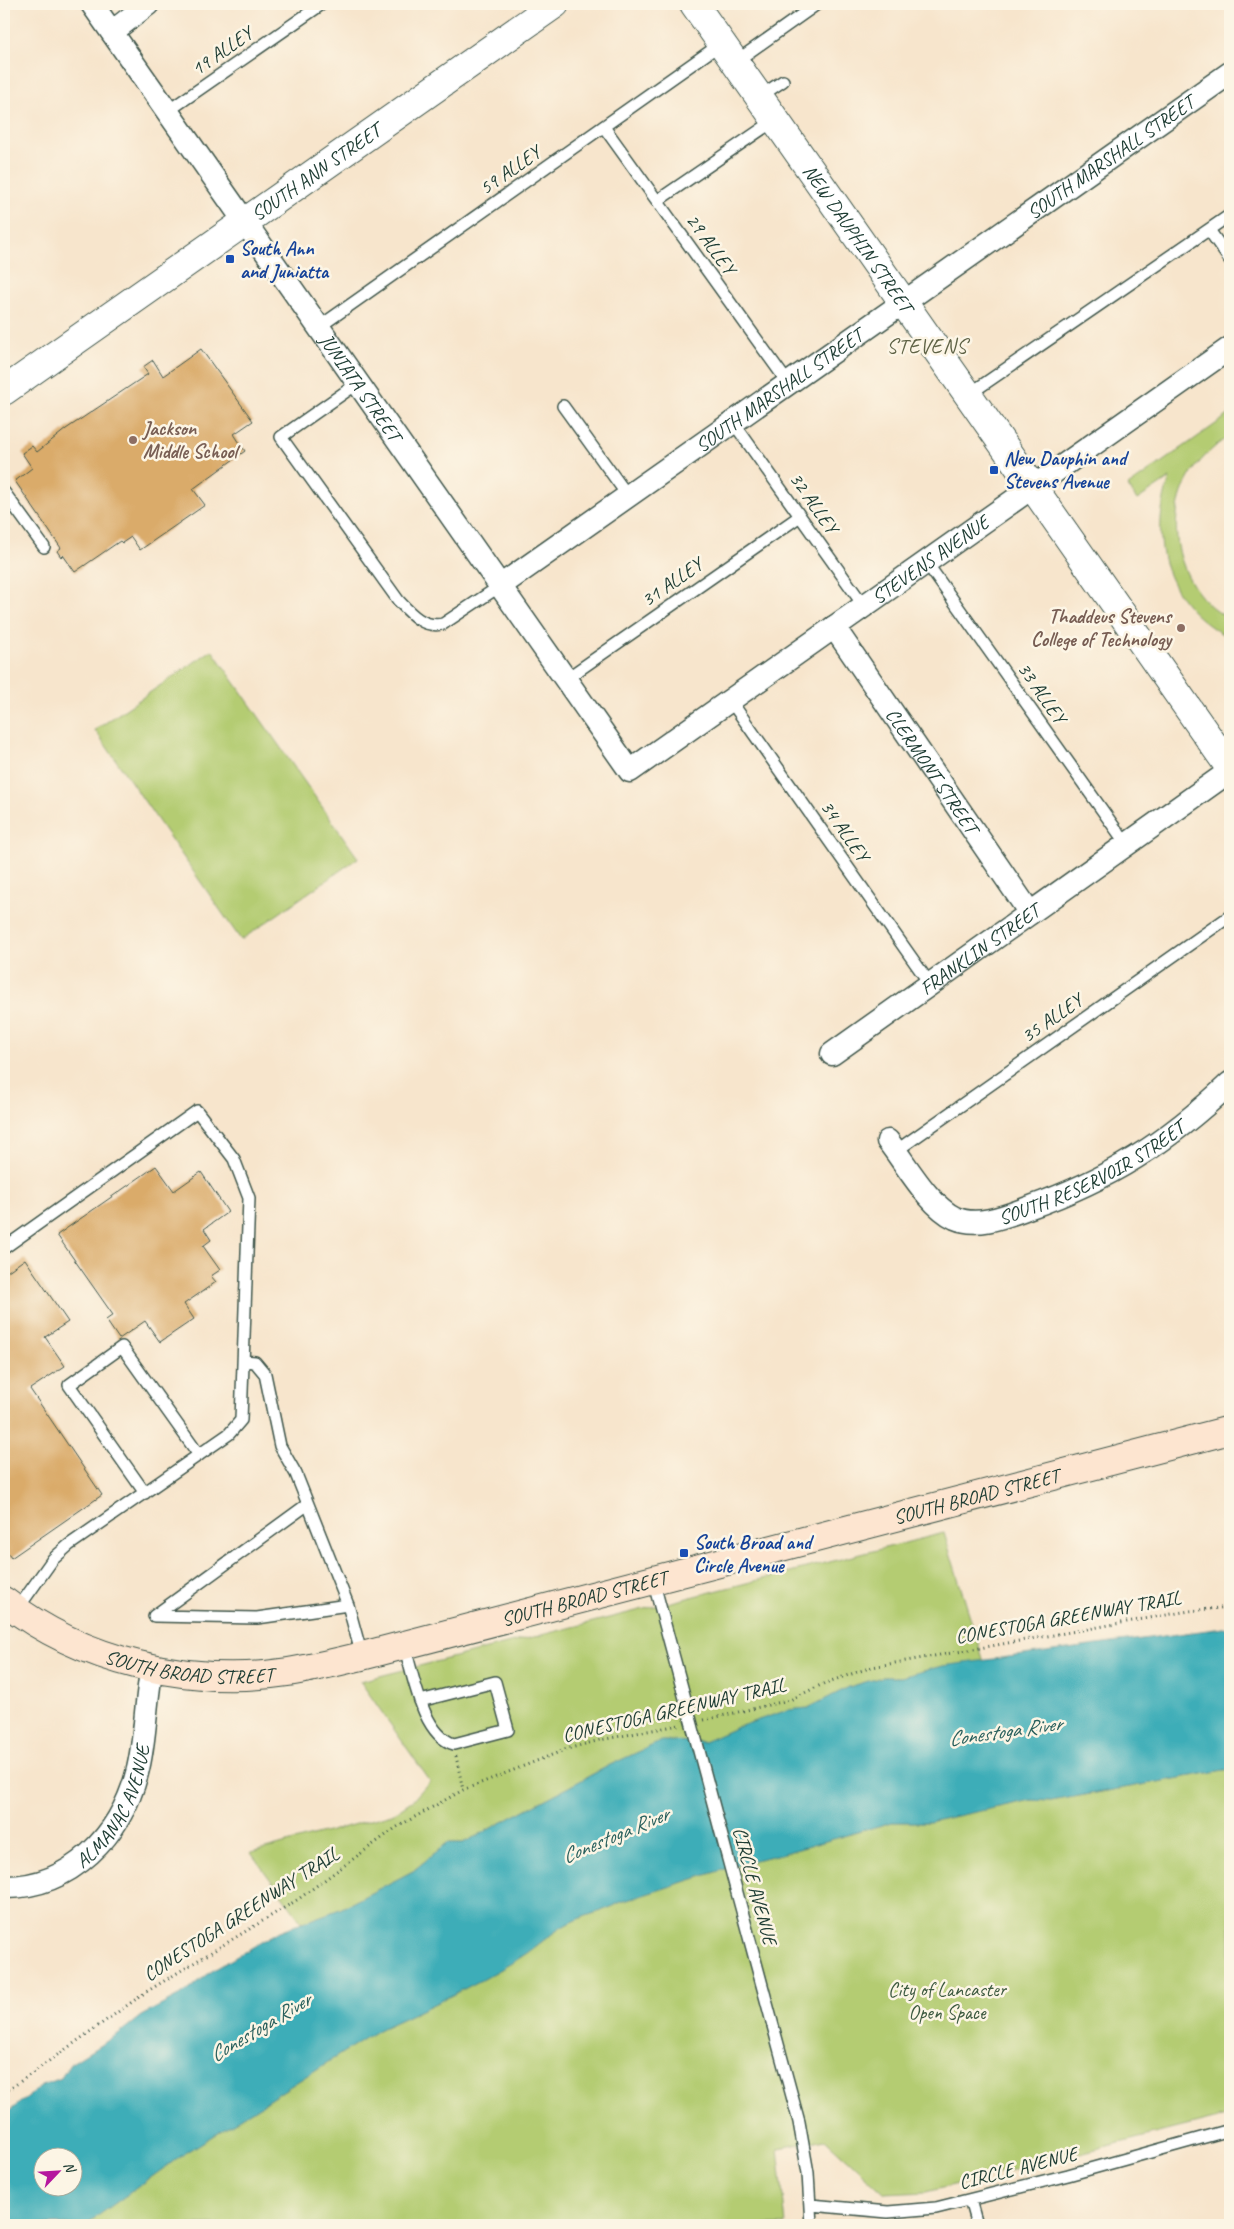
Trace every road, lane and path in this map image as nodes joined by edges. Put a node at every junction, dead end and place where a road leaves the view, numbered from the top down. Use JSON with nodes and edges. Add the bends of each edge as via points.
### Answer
{"nodes":[{"id":1,"x":92,"y":4,"type":"edge"},
{"id":2,"x":148,"y":4,"type":"edge"},
{"id":3,"x":322,"y":4,"type":"edge"},
{"id":4,"x":555,"y":4,"type":"edge"},
{"id":5,"x":694,"y":4,"type":"edge"},
{"id":6,"x":818,"y":4,"type":"edge"},
{"id":7,"x":112,"y":32,"type":"junction"},
{"id":8,"x":728,"y":53,"type":"junction"},
{"id":9,"x":1230,"y":73,"type":"edge"},
{"id":10,"x":784,"y":81,"type":"dead end"},
{"id":11,"x":759,"y":97,"type":"junction"},
{"id":12,"x":168,"y":112,"type":"junction"},
{"id":13,"x":775,"y":119,"type":"junction"},
{"id":14,"x":604,"y":127,"type":"junction"},
{"id":15,"x":657,"y":201,"type":"junction"},
{"id":16,"x":1230,"y":215,"type":"edge"},
{"id":17,"x":245,"y":222,"type":"junction"},
{"id":18,"x":1205,"y":233,"type":"junction"},
{"id":19,"x":1230,"y":260,"type":"edge"},
{"id":20,"x":903,"y":303,"type":"junction"},
{"id":21,"x":319,"y":327,"type":"junction"},
{"id":22,"x":1230,"y":348,"type":"edge"},
{"id":23,"x":358,"y":383,"type":"junction"},
{"id":24,"x":788,"y":384,"type":"junction"},
{"id":25,"x":4,"y":391,"type":"edge"},
{"id":26,"x":968,"y":395,"type":"junction"},
{"id":27,"x":563,"y":406,"type":"dead end"},
{"id":28,"x":733,"y":422,"type":"junction"},
{"id":29,"x":1033,"y":487,"type":"junction"},
{"id":30,"x":4,"y":492,"type":"edge"},
{"id":31,"x":628,"y":496,"type":"junction"},
{"id":32,"x":800,"y":516,"type":"junction"},
{"id":33,"x":44,"y":546,"type":"dead end"},
{"id":34,"x":926,"y":562,"type":"junction"},
{"id":35,"x":500,"y":586,"type":"junction"},
{"id":36,"x":864,"y":606,"type":"junction"},
{"id":37,"x":834,"y":627,"type":"junction"},
{"id":38,"x":566,"y":679,"type":"junction"},
{"id":39,"x":730,"y":700,"type":"junction"},
{"id":40,"x":1230,"y":769,"type":"edge"},
{"id":41,"x":630,"y":771,"type":"joint"},
{"id":42,"x":1127,"y":845,"type":"junction"},
{"id":43,"x":1030,"y":913,"type":"junction"},
{"id":44,"x":1230,"y":916,"type":"edge"},
{"id":45,"x":930,"y":984,"type":"junction"},
{"id":46,"x":832,"y":1054,"type":"dead end"},
{"id":47,"x":1230,"y":1083,"type":"edge"},
{"id":48,"x":892,"y":1146,"type":"joint"},
{"id":49,"x":4,"y":1248,"type":"edge"},
{"id":50,"x":244,"y":1361,"type":"junction"},
{"id":51,"x":1230,"y":1430,"type":"edge"},
{"id":52,"x":199,"y":1456,"type":"junction"},
{"id":53,"x":145,"y":1492,"type":"junction"},
{"id":54,"x":308,"y":1504,"type":"junction"},
{"id":55,"x":653,"y":1580,"type":"junction"},
{"id":56,"x":348,"y":1605,"type":"junction"},
{"id":57,"x":10,"y":1606,"type":"edge"},
{"id":58,"x":1230,"y":1607,"type":"edge"},
{"id":59,"x":404,"y":1645,"type":"junction"},
{"id":60,"x":362,"y":1656,"type":"junction"},
{"id":61,"x":152,"y":1668,"type":"junction"},
{"id":62,"x":420,"y":1701,"type":"junction"},
{"id":63,"x":699,"y":1721,"type":"dead end"},
{"id":64,"x":681,"y":1724,"type":"dead end"},
{"id":65,"x":456,"y":1757,"type":"dead end"},
{"id":66,"x":462,"y":1790,"type":"junction"},
{"id":67,"x":4,"y":1887,"type":"edge"},
{"id":68,"x":4,"y":2093,"type":"edge"},
{"id":69,"x":1230,"y":2130,"type":"edge"},
{"id":70,"x":970,"y":2200,"type":"junction"},
{"id":71,"x":811,"y":2205,"type":"junction"},
{"id":72,"x":811,"y":2225,"type":"edge"},
{"id":73,"x":976,"y":2225,"type":"edge"}],
"edges":[{"from":1,"to":7,"type":"street","name":"JUNIATA STREET"},
{"from":2,"to":7,"type":"street"},
{"from":3,"to":12,"type":"lane","name":"19 ALLEY"},
{"from":4,"to":17,"type":"street","name":"SOUTH ANN STREET"},
{"from":5,"to":8,"type":"street","name":"NEW DAUPHIN STREET"},
{"from":6,"to":8,"type":"lane","name":"59 ALLEY"},
{"from":7,"to":12,"type":"street","name":"JUNIATA STREET"},
{"from":8,"to":11,"type":"street","name":"NEW DAUPHIN STREET"},
{"from":8,"to":14,"type":"lane","name":"59 ALLEY"},
{"from":9,"to":20,"type":"street","name":"SOUTH MARSHALL STREET"},
{"from":10,"to":11,"type":"lane"},
{"from":11,"to":13,"type":"street","name":"NEW DAUPHIN STREET"},
{"from":12,"to":17,"type":"street","name":"JUNIATA STREET"},
{"from":13,"to":15,"type":"lane"},
{"from":13,"to":20,"type":"street","name":"NEW DAUPHIN STREET"},
{"from":14,"to":15,"type":"lane","name":"29 ALLEY"},
{"from":14,"to":21,"type":"lane","name":"59 ALLEY"},
{"from":15,"to":24,"type":"lane","name":"29 ALLEY"},
{"from":16,"to":18,"type":"lane"},
{"from":17,"to":21,"type":"street","name":"JUNIATA STREET"},
{"from":17,"to":25,"type":"street","name":"SOUTH ANN STREET"},
{"from":18,"to":19,"type":"lane"},
{"from":18,"to":26,"type":"lane"},
{"from":20,"to":24,"type":"street","name":"SOUTH MARSHALL STREET"},
{"from":20,"to":26,"type":"street","name":"NEW DAUPHIN STREET"},
{"from":21,"to":23,"type":"street","name":"JUNIATA STREET"},
{"from":22,"to":29,"type":"street","name":"STEVENS AVENUE"},
{"from":23,"to":35,"type":"street","name":"JUNIATA STREET"},
{"from":23,"to":35,"type":"lane","via":[[282,437],[398,600],[413,616],[435,626],[443,624]]},
{"from":24,"to":28,"type":"street","name":"SOUTH MARSHALL STREET"},
{"from":26,"to":29,"type":"street","name":"NEW DAUPHIN STREET"},
{"from":27,"to":31,"type":"lane"},
{"from":28,"to":31,"type":"street","name":"SOUTH MARSHALL STREET"},
{"from":28,"to":32,"type":"lane","name":"32 ALLEY"},
{"from":29,"to":34,"type":"street","name":"STEVENS AVENUE"},
{"from":29,"to":40,"type":"street","name":"NEW DAUPHIN STREET"},
{"from":30,"to":33,"type":"lane"},
{"from":31,"to":35,"type":"street","name":"SOUTH MARSHALL STREET"},
{"from":32,"to":36,"type":"lane","name":"32 ALLEY"},
{"from":32,"to":38,"type":"lane","name":"31 ALLEY"},
{"from":34,"to":36,"type":"street","name":"STEVENS AVENUE"},
{"from":34,"to":42,"type":"lane","name":"33 ALLEY"},
{"from":35,"to":38,"type":"street","name":"JUNIATA STREET"},
{"from":36,"to":37,"type":"street","name":"STEVENS AVENUE"},
{"from":37,"to":39,"type":"street","name":"STEVENS AVENUE"},
{"from":37,"to":43,"type":"street","name":"CLERMONT STREET"},
{"from":38,"to":41,"type":"street","name":"JUNIATA STREET"},
{"from":39,"to":41,"type":"street","name":"STEVENS AVENUE"},
{"from":39,"to":45,"type":"lane","name":"34 ALLEY"},
{"from":40,"to":42,"type":"street","name":"FRANKLIN STREET"},
{"from":42,"to":43,"type":"street","name":"FRANKLIN STREET"},
{"from":43,"to":45,"type":"street","name":"FRANKLIN STREET"},
{"from":44,"to":48,"type":"lane","name":"35 ALLEY"},
{"from":45,"to":46,"type":"street","name":"FRANKLIN STREET"},
{"from":47,"to":48,"type":"street","name":"SOUTH RESERVOIR STREET","via":[[1198,1113],[1138,1158],[1070,1194],[985,1221],[968,1223],[938,1208]]},
{"from":49,"to":50,"type":"lane","via":[[197,1111],[234,1159],[249,1198]]},
{"from":50,"to":52,"type":"lane","via":[[241,1420],[229,1434]]},
{"from":50,"to":54,"type":"lane","via":[[255,1362],[265,1374],[280,1446]]},
{"from":51,"to":55,"type":"main road","name":"SOUTH BROAD STREET"},
{"from":52,"to":53,"type":"lane"},
{"from":52,"to":53,"type":"lane","via":[[122,1347],[69,1385]]},
{"from":53,"to":57,"type":"lane","via":[[53,1559]]},
{"from":54,"to":56,"type":"lane"},
{"from":54,"to":56,"type":"lane","via":[[154,1616],[257,1618]]},
{"from":55,"to":59,"type":"main road","name":"SOUTH BROAD STREET"},
{"from":55,"to":71,"type":"lane","name":"CIRCLE AVENUE","bridge":true,"via":[[799,2122]]},
{"from":56,"to":60,"type":"lane"},
{"from":57,"to":61,"type":"main road","name":"SOUTH BROAD STREET","via":[[70,1641]]},
{"from":58,"to":63,"type":"path","name":"CONESTOGA GREENWAY TRAIL","via":[[1179,1612],[872,1667],[825,1683],[790,1700]]},
{"from":59,"to":60,"type":"main road","name":"SOUTH BROAD STREET"},
{"from":59,"to":62,"type":"lane"},
{"from":60,"to":61,"type":"main road","name":"SOUTH BROAD STREET","via":[[287,1672],[245,1676],[207,1676]]},
{"from":61,"to":67,"type":"street","name":"ALMANAC AVENUE","via":[[138,1771],[114,1828],[82,1861],[61,1874],[22,1888]]},
{"from":62,"to":62,"type":"lane","via":[[436,1733],[454,1744],[508,1730],[495,1682]]},
{"from":64,"to":66,"type":"path","name":"CONESTOGA GREENWAY TRAIL","via":[[567,1749]]},
{"from":65,"to":66,"type":"path"},
{"from":66,"to":68,"type":"path","name":"CONESTOGA GREENWAY TRAIL","via":[[398,1827],[298,1900],[146,1992]]},
{"from":69,"to":70,"type":"lane","name":"CIRCLE AVENUE"},
{"from":70,"to":71,"type":"lane","name":"CIRCLE AVENUE","via":[[936,2208],[888,2212]]},
{"from":70,"to":73,"type":"lane"},
{"from":71,"to":72,"type":"lane","name":"CIRCLE AVENUE"}]}
